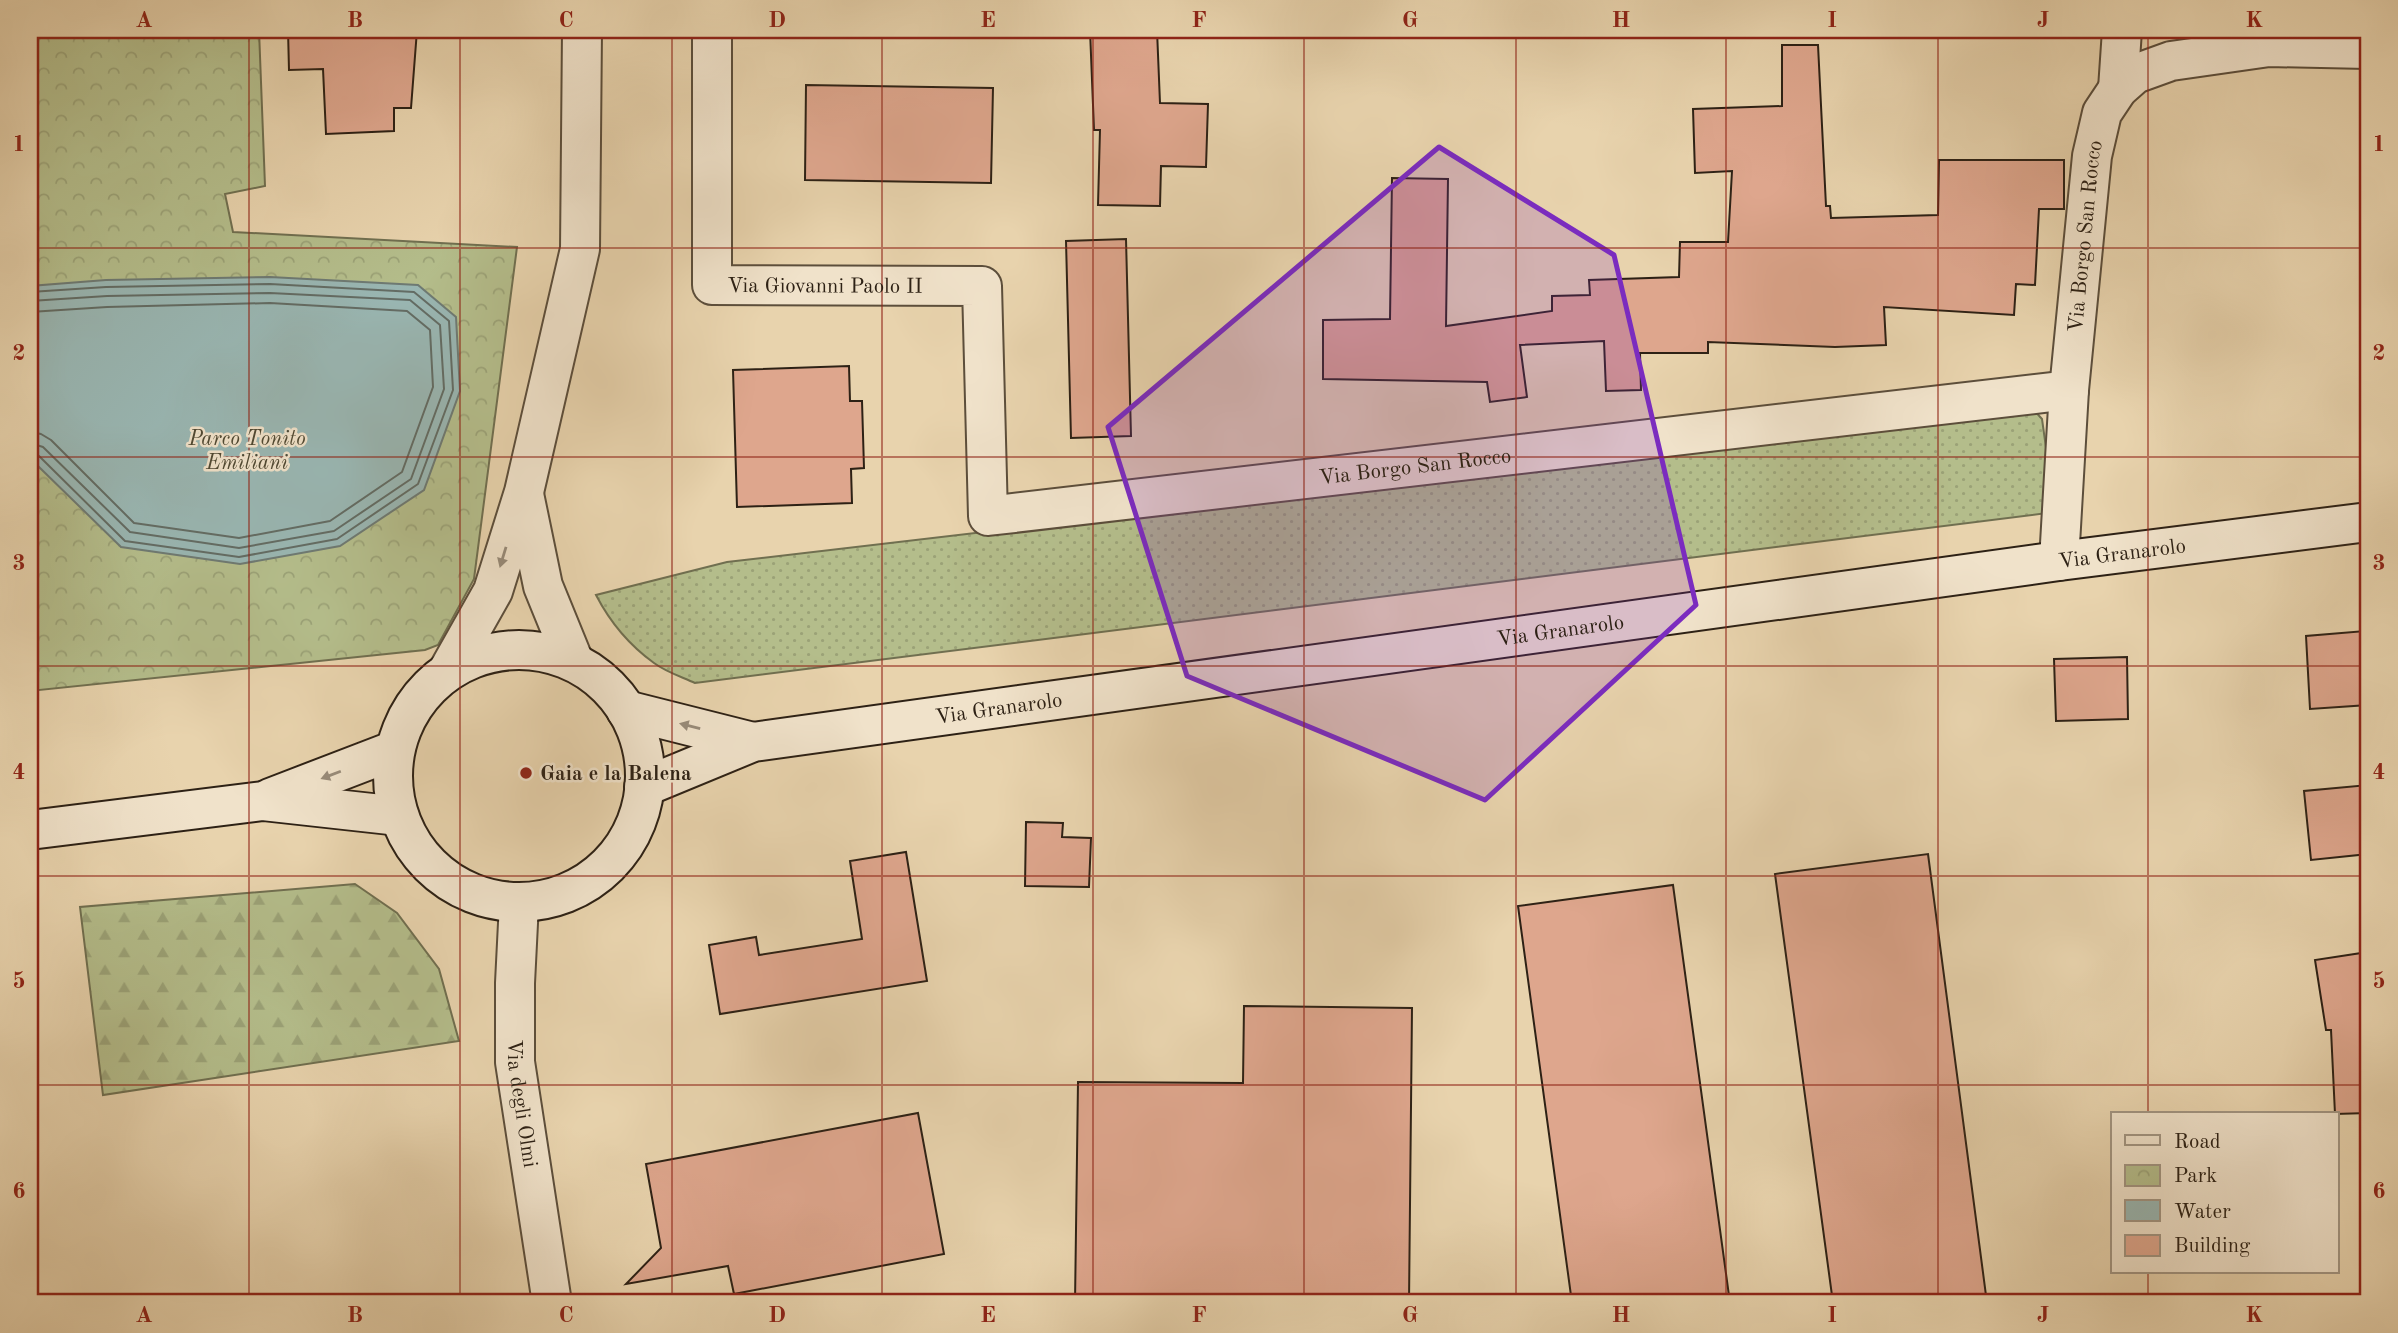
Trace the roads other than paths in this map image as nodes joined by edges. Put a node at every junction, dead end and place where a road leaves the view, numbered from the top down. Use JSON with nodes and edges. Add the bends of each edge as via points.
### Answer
{"nodes":[{"id":1,"x":582,"y":30,"type":"edge"},
{"id":2,"x":712,"y":30,"type":"edge"},
{"id":3,"x":2122,"y":30,"type":"edge"},
{"id":4,"x":2368,"y":49,"type":"edge"},
{"id":5,"x":2118,"y":89,"type":"junction"},
{"id":6,"x":982,"y":286,"type":"joint"},
{"id":7,"x":2069,"y":390,"type":"junction"},
{"id":8,"x":524,"y":492,"type":"junction"},
{"id":9,"x":2368,"y":522,"type":"edge"},
{"id":10,"x":2059,"y":561,"type":"junction"},
{"id":11,"x":574,"y":662,"type":"junction"},
{"id":12,"x":450,"y":669,"type":"junction"},
{"id":13,"x":626,"y":710,"type":"junction"},
{"id":14,"x":753,"y":742,"type":"junction"},
{"id":15,"x":395,"y":750,"type":"junction"},
{"id":16,"x":644,"y":787,"type":"junction"},
{"id":17,"x":263,"y":801,"type":"junction"},
{"id":18,"x":399,"y":816,"type":"junction"},
{"id":19,"x":30,"y":830,"type":"edge"},
{"id":20,"x":519,"y":903,"type":"junction"},
{"id":21,"x":552,"y":1303,"type":"edge"}],
"edges":[{"from":1,"to":8,"type":"street","via":[[580,249]]},
{"from":2,"to":6,"type":"street","name":"Via Giovanni Paolo II","via":[[712,285]]},
{"from":3,"to":5,"type":"street","name":"Via Borgo San Rocco"},
{"from":4,"to":5,"type":"street","name":"Via Borgo San Rocco","via":[[2269,47],[2171,61],[2135,74]]},
{"from":5,"to":7,"type":"street","name":"Via Borgo San Rocco","via":[[2102,113],[2092,156]]},
{"from":6,"to":7,"type":"street","name":"Via Borgo San Rocco","via":[[988,516]]},
{"from":7,"to":10,"type":"street","name":"Via Borgo San Rocco"},
{"from":8,"to":11,"type":"street","via":[[543,586]]},
{"from":8,"to":12,"type":"street","one_way":true,"via":[[493,590]]},
{"from":9,"to":10,"type":"street","name":"Via Granarolo"},
{"from":10,"to":14,"type":"street","name":"Via Granarolo"},
{"from":11,"to":12,"type":"street","via":[[533,650],[489,653]]},
{"from":11,"to":13,"type":"street","via":[[604,683]]},
{"from":12,"to":15,"type":"street","via":[[424,691],[406,719]]},
{"from":14,"to":13,"type":"street","one_way":true},
{"from":13,"to":16,"type":"street","via":[[641,747]]},
{"from":14,"to":16,"type":"street"},
{"from":15,"to":17,"type":"street","one_way":true},
{"from":15,"to":18,"type":"street","via":[[392,783]]},
{"from":16,"to":20,"type":"street","via":[[636,823],[617,856],[599,873],[556,897]]},
{"from":17,"to":18,"type":"street"},
{"from":17,"to":19,"type":"street"},
{"from":18,"to":20,"type":"street","via":[[417,851],[445,879],[480,896]]},
{"from":20,"to":21,"type":"street","name":"Via degli Olmi","via":[[515,1062]]}]}
